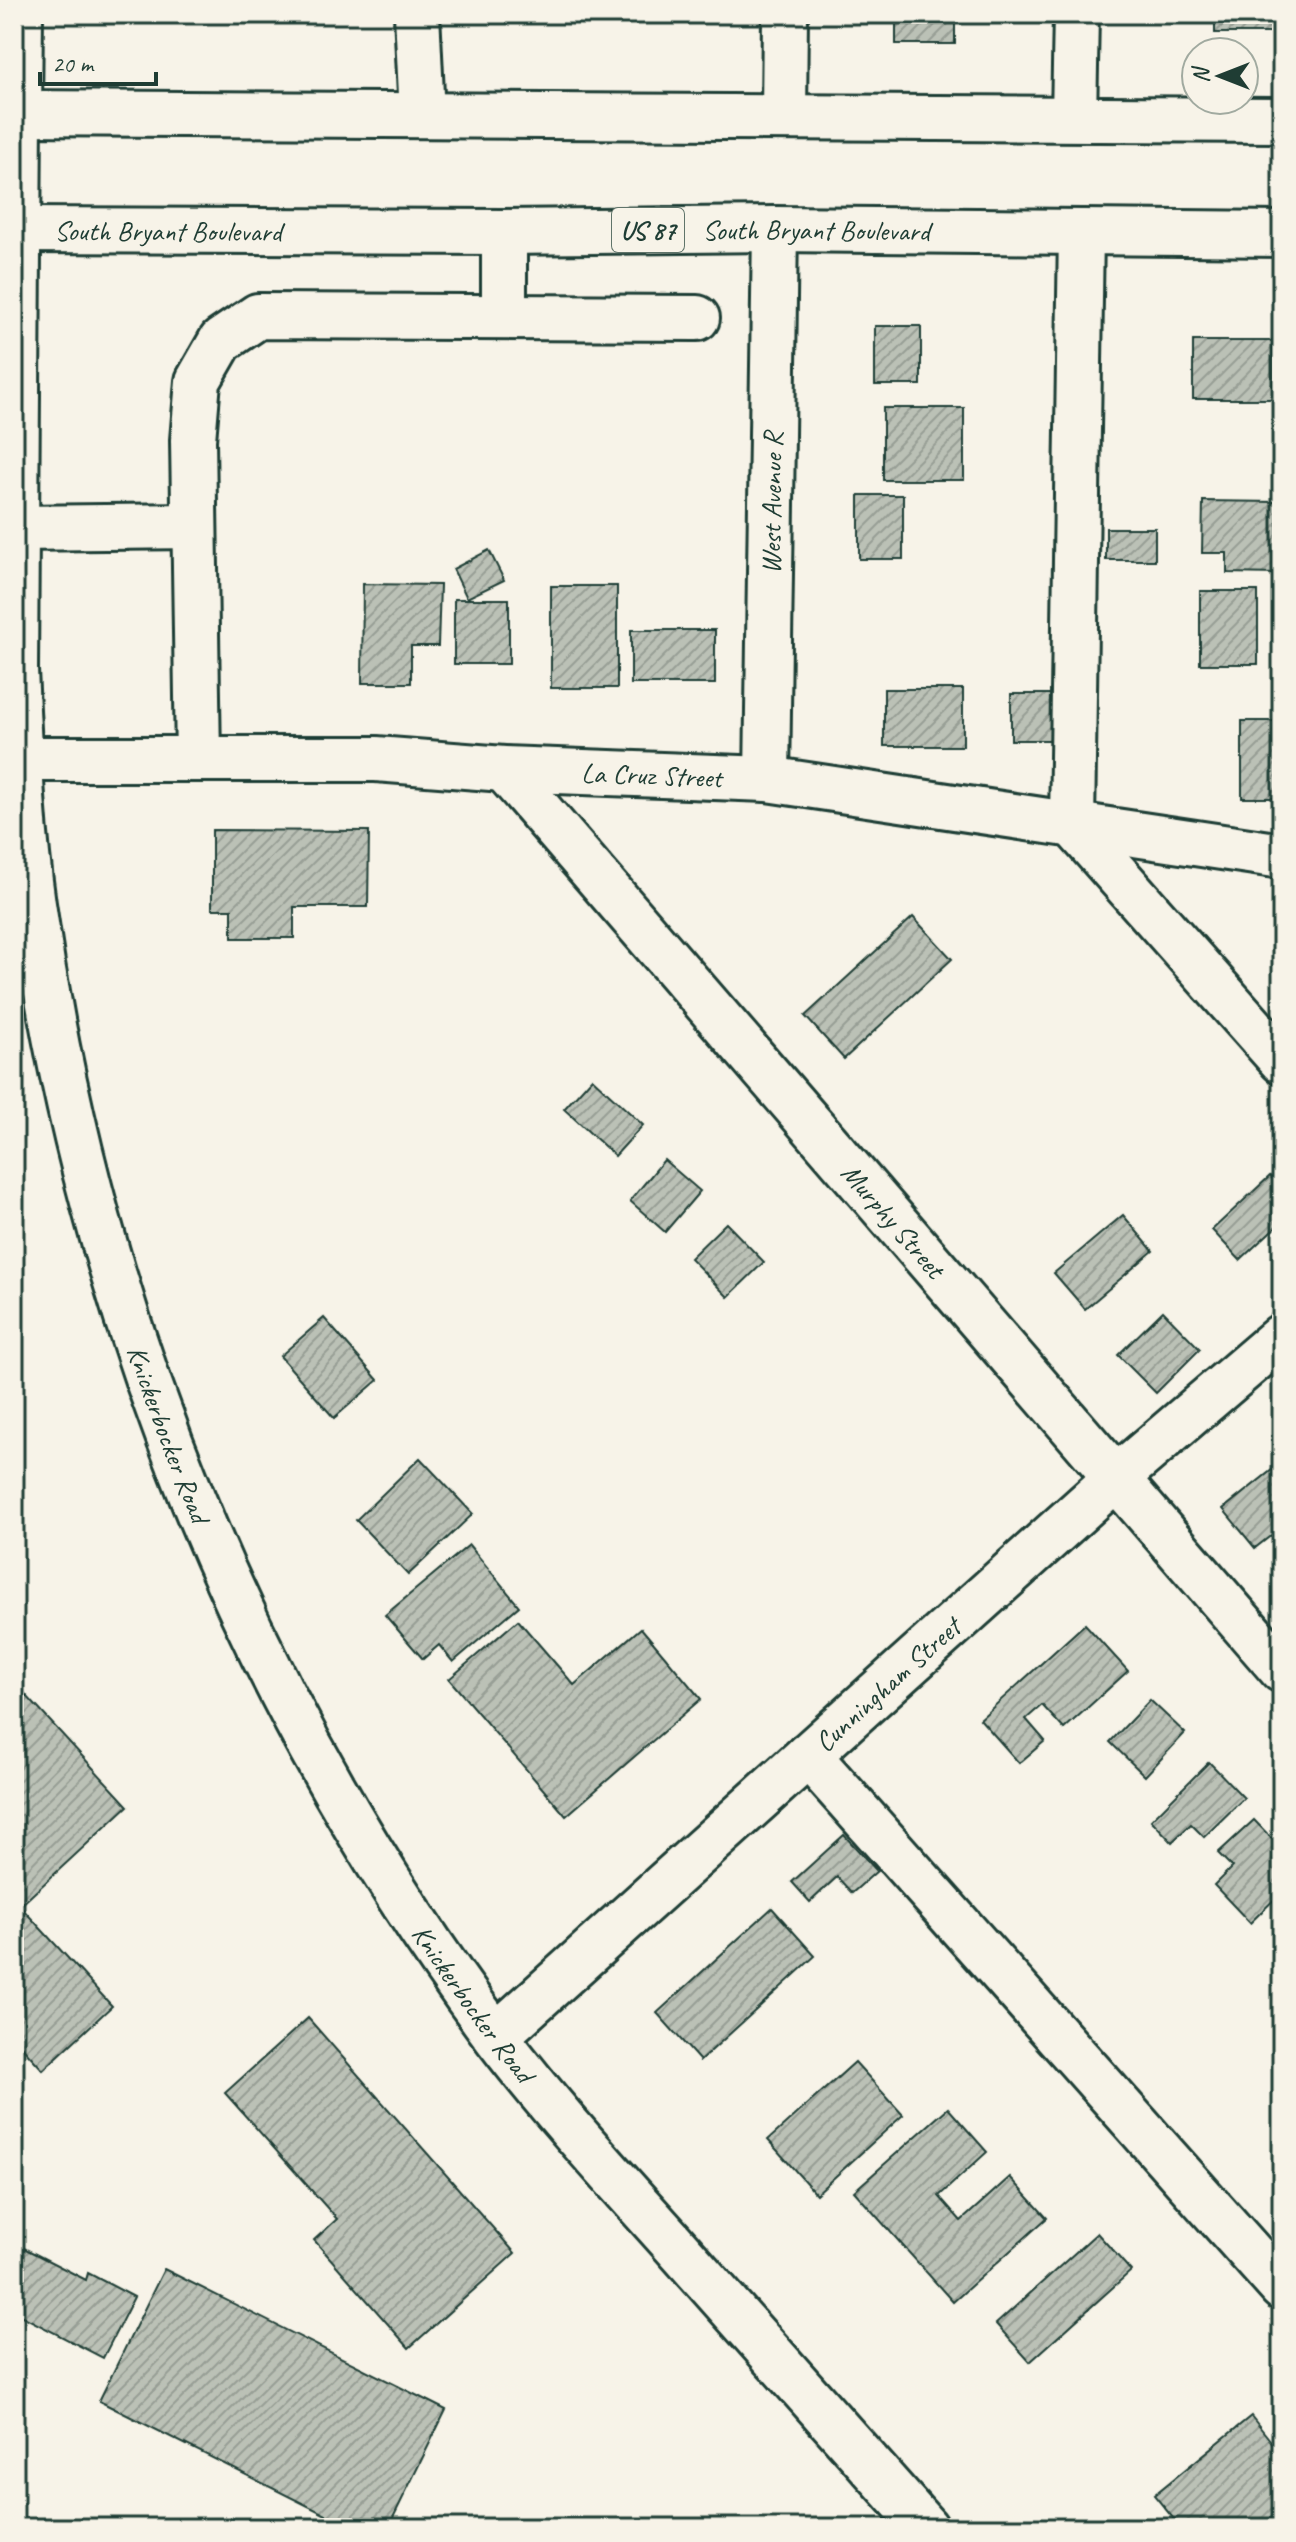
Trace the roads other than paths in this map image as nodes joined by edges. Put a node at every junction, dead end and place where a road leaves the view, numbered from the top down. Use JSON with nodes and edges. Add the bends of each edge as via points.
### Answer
{"nodes":[{"id":1,"x":20,"y":14,"type":"edge"},
{"id":2,"x":417,"y":14,"type":"edge"},
{"id":3,"x":785,"y":14,"type":"edge"},
{"id":4,"x":1076,"y":14,"type":"edge"},
{"id":5,"x":17,"y":113,"type":"edge"},
{"id":6,"x":422,"y":115,"type":"junction"},
{"id":7,"x":784,"y":116,"type":"junction"},
{"id":8,"x":1074,"y":118,"type":"junction"},
{"id":9,"x":1282,"y":120,"type":"edge"},
{"id":10,"x":775,"y":229,"type":"junction"},
{"id":11,"x":16,"y":230,"type":"edge"},
{"id":12,"x":504,"y":232,"type":"junction"},
{"id":13,"x":1081,"y":232,"type":"junction"},
{"id":14,"x":1282,"y":234,"type":"edge"},
{"id":15,"x":504,"y":317,"type":"junction"},
{"id":16,"x":697,"y":318,"type":"dead end"},
{"id":17,"x":15,"y":505,"type":"edge"},
{"id":18,"x":194,"y":526,"type":"junction"},
{"id":19,"x":17,"y":759,"type":"edge"},
{"id":20,"x":198,"y":759,"type":"junction"},
{"id":21,"x":504,"y":769,"type":"junction"},
{"id":22,"x":767,"y":779,"type":"junction"},
{"id":23,"x":1072,"y":824,"type":"junction"},
{"id":24,"x":1282,"y":856,"type":"edge"},
{"id":25,"x":1282,"y":1061,"type":"edge"},
{"id":26,"x":1282,"y":1336,"type":"edge"},
{"id":27,"x":1116,"y":1478,"type":"junction"},
{"id":28,"x":1282,"y":1670,"type":"edge"},
{"id":29,"x":808,"y":1755,"type":"junction"},
{"id":30,"x":496,"y":2036,"type":"junction"},
{"id":31,"x":1282,"y":2288,"type":"edge"},
{"id":32,"x":926,"y":2528,"type":"edge"}],
"edges":[{"from":1,"to":5,"type":"main road","name":"Knickerbocker Road"},
{"from":2,"to":6,"type":"main road"},
{"from":3,"to":7,"type":"main road"},
{"from":4,"to":8,"type":"main road"},
{"from":5,"to":6,"type":"main road"},
{"from":5,"to":11,"type":"main road","name":"Knickerbocker Road"},
{"from":6,"to":7,"type":"main road"},
{"from":7,"to":8,"type":"main road"},
{"from":8,"to":9,"type":"main road"},
{"from":10,"to":12,"type":"main road","name":"South Bryant Boulevard","number":"US 87"},
{"from":10,"to":13,"type":"main road","name":"South Bryant Boulevard","number":"US 87"},
{"from":10,"to":22,"type":"main road","name":"West Avenue R"},
{"from":11,"to":12,"type":"main road","name":"South Bryant Boulevard","number":"US 87"},
{"from":11,"to":17,"type":"main road","name":"Knickerbocker Road"},
{"from":12,"to":15,"type":"main road"},
{"from":13,"to":14,"type":"main road","name":"South Bryant Boulevard","number":"US 87"},
{"from":13,"to":23,"type":"main road"},
{"from":15,"to":16,"type":"main road"},
{"from":15,"to":18,"type":"main road","via":[[258,316],[221,341],[198,381]]},
{"from":17,"to":18,"type":"main road"},
{"from":17,"to":19,"type":"main road","name":"Knickerbocker Road"},
{"from":18,"to":20,"type":"main road"},
{"from":19,"to":20,"type":"main road","name":"La Cruz Street"},
{"from":19,"to":30,"type":"main road","name":"Knickerbocker Road","via":[[32,900],[61,1071],[106,1254],[172,1448],[233,1594],[301,1727],[387,1874]]},
{"from":20,"to":21,"type":"main road","name":"La Cruz Street","via":[[376,759]]},
{"from":21,"to":22,"type":"main road","name":"La Cruz Street"},
{"from":21,"to":27,"type":"main road","name":"Murphy Street"},
{"from":22,"to":23,"type":"main road","name":"La Cruz Street"},
{"from":23,"to":24,"type":"main road","name":"La Cruz Street"},
{"from":23,"to":25,"type":"main road"},
{"from":26,"to":27,"type":"main road","name":"Cunningham Street"},
{"from":27,"to":28,"type":"main road","name":"Murphy Street"},
{"from":27,"to":29,"type":"main road","name":"Cunningham Street"},
{"from":29,"to":30,"type":"main road","name":"Cunningham Street"},
{"from":29,"to":31,"type":"main road"},
{"from":30,"to":32,"type":"main road","name":"Knickerbocker Road","via":[[546,2101]]}]}
